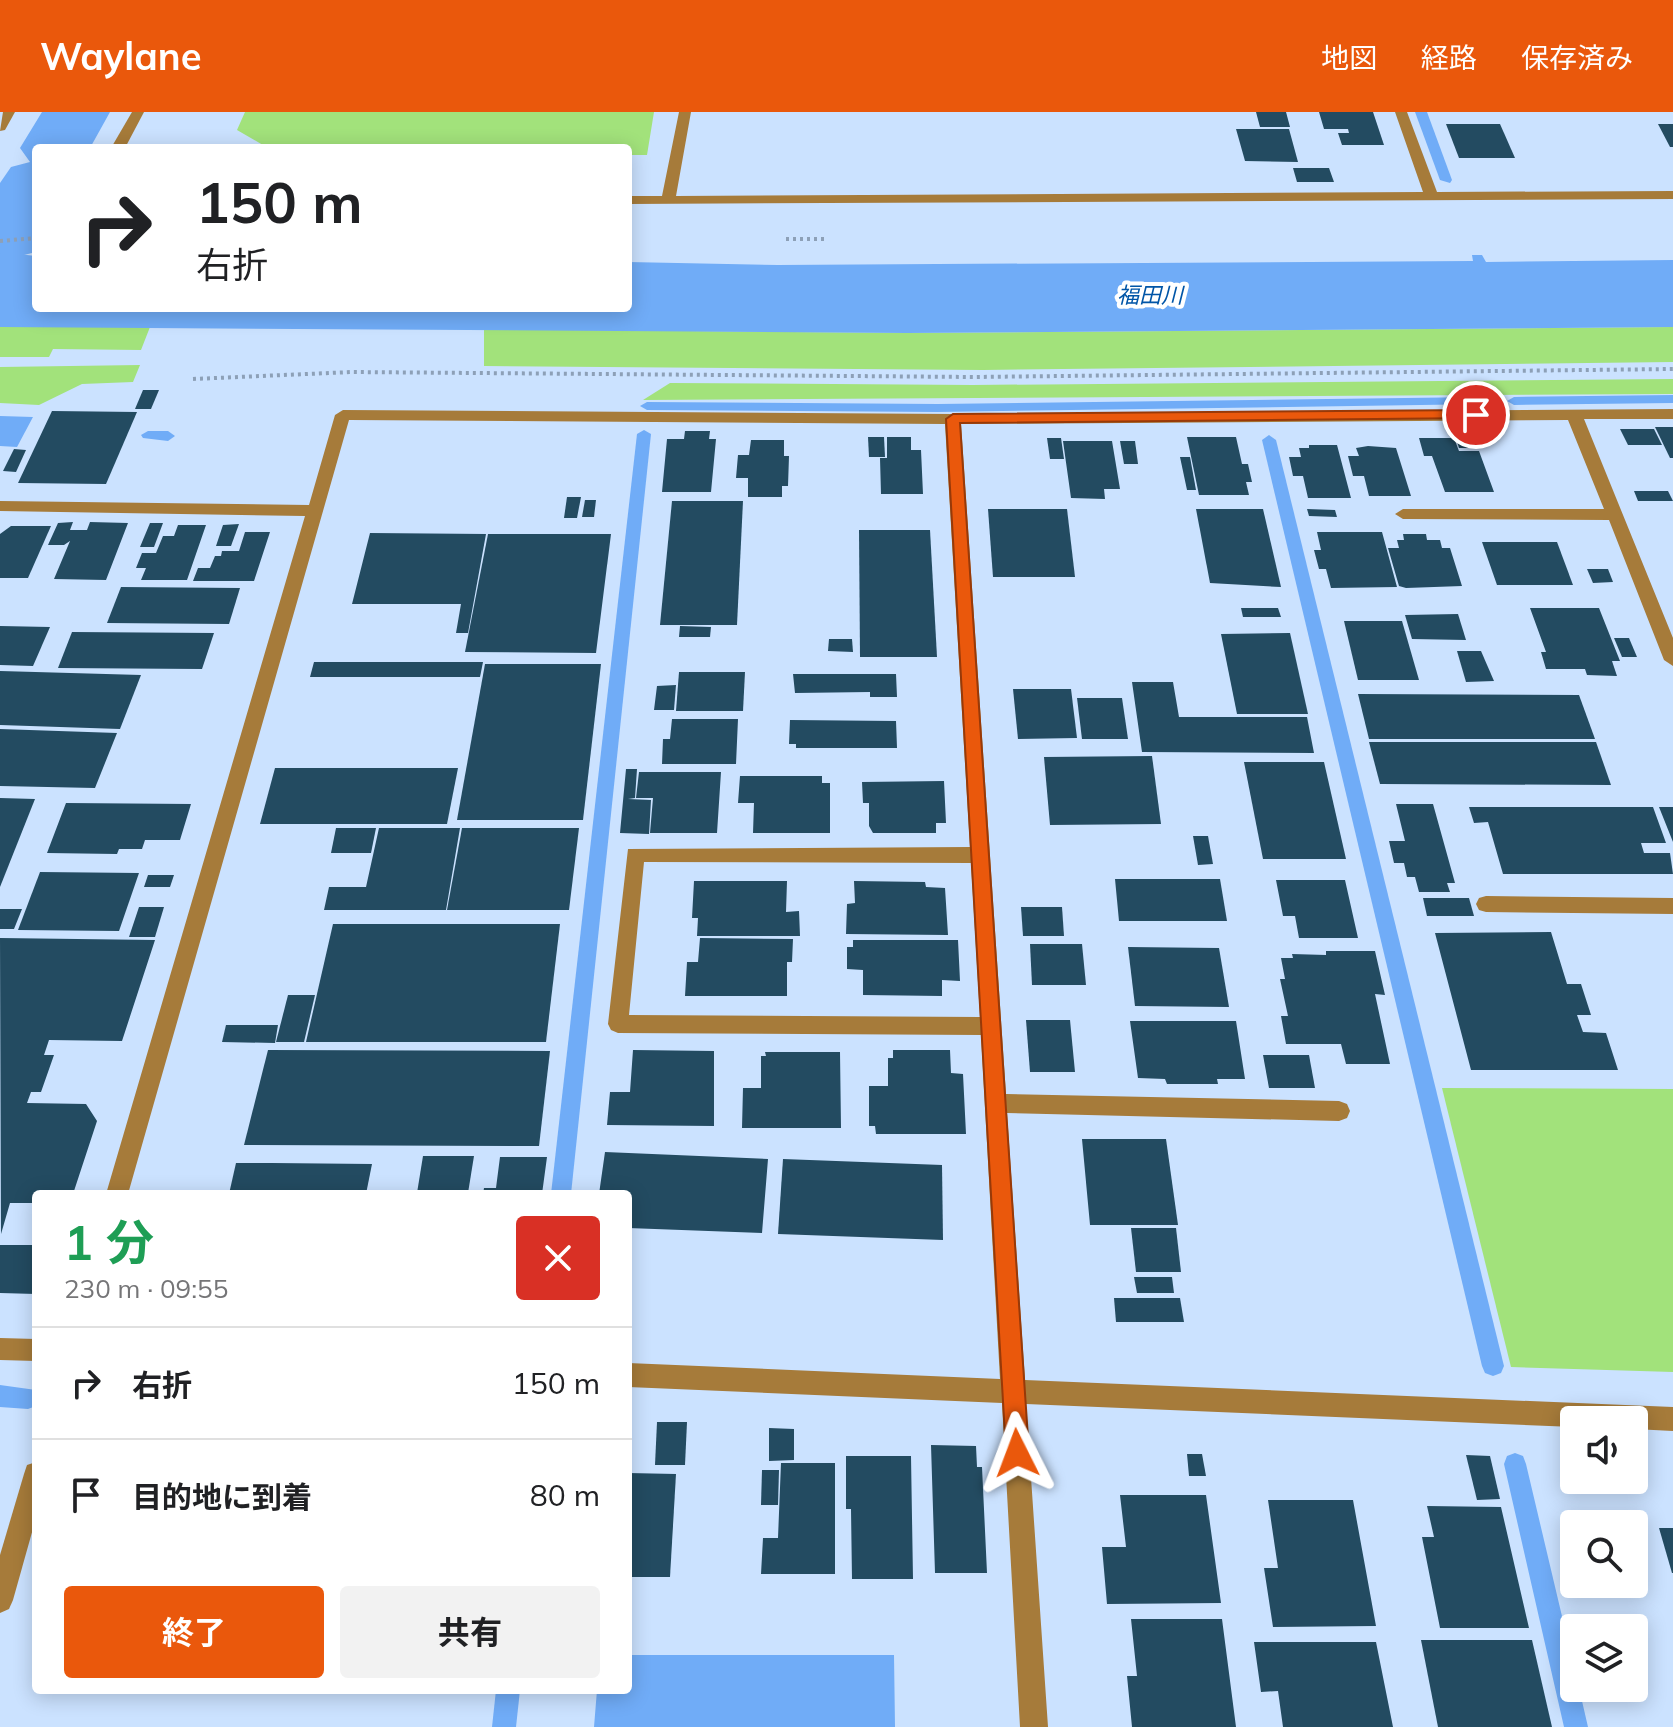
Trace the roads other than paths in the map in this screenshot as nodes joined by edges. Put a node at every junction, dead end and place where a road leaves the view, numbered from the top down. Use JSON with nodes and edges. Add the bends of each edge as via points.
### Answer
{"nodes":[{"id":1,"x":9,"y":112,"type":"edge"},
{"id":2,"x":138,"y":112,"type":"edge"},
{"id":3,"x":685,"y":112,"type":"edge"},
{"id":4,"x":1401,"y":112,"type":"edge"},
{"id":5,"x":0,"y":127,"type":"edge"},
{"id":6,"x":120,"y":144,"type":"edge"},
{"id":7,"x":1673,"y":195,"type":"edge"},
{"id":8,"x":1432,"y":198,"type":"junction"},
{"id":9,"x":632,"y":200,"type":"edge"},
{"id":10,"x":668,"y":200,"type":"junction"},
{"id":11,"x":1574,"y":414,"type":"junction"},
{"id":12,"x":1673,"y":414,"type":"edge"},
{"id":13,"x":953,"y":419,"type":"junction"},
{"id":14,"x":0,"y":506,"type":"edge"},
{"id":15,"x":315,"y":511,"type":"junction"},
{"id":16,"x":1403,"y":514,"type":"dead end"},
{"id":17,"x":1614,"y":515,"type":"junction"},
{"id":18,"x":1653,"y":610,"type":"junction"},
{"id":19,"x":1673,"y":610,"type":"edge"},
{"id":20,"x":1673,"y":660,"type":"edge"},
{"id":21,"x":980,"y":855,"type":"junction"},
{"id":22,"x":1486,"y":904,"type":"dead end"},
{"id":23,"x":1673,"y":906,"type":"edge"},
{"id":24,"x":990,"y":1026,"type":"junction"},
{"id":25,"x":995,"y":1103,"type":"junction"},
{"id":26,"x":1339,"y":1111,"type":"dead end"},
{"id":27,"x":118,"y":1190,"type":"edge"},
{"id":28,"x":0,"y":1349,"type":"edge"},
{"id":29,"x":32,"y":1350,"type":"edge"},
{"id":30,"x":632,"y":1375,"type":"edge"},
{"id":31,"x":1014,"y":1392,"type":"junction"},
{"id":32,"x":1673,"y":1419,"type":"edge"},
{"id":33,"x":32,"y":1488,"type":"edge"},
{"id":34,"x":0,"y":1600,"type":"edge"},
{"id":35,"x":1034,"y":1727,"type":"edge"}],
"edges":[{"from":1,"to":5,"type":"street"},
{"from":2,"to":6,"type":"street"},
{"from":3,"to":10,"type":"street"},
{"from":4,"to":8,"type":"street"},
{"from":7,"to":8,"type":"street"},
{"from":8,"to":10,"type":"street"},
{"from":9,"to":10,"type":"street"},
{"from":11,"to":12,"type":"street"},
{"from":11,"to":13,"type":"street"},
{"from":11,"to":17,"type":"street"},
{"from":13,"to":15,"type":"street","via":[[343,415]]},
{"from":13,"to":21,"type":"street"},
{"from":14,"to":15,"type":"street"},
{"from":15,"to":27,"type":"street"},
{"from":16,"to":17,"type":"street"},
{"from":17,"to":18,"type":"street"},
{"from":18,"to":19,"type":"street"},
{"from":18,"to":20,"type":"street"},
{"from":21,"to":24,"type":"street"},
{"from":21,"to":24,"type":"street","via":[[635,854],[618,1024]]},
{"from":22,"to":23,"type":"street"},
{"from":24,"to":25,"type":"street"},
{"from":25,"to":26,"type":"street"},
{"from":25,"to":31,"type":"street"},
{"from":28,"to":29,"type":"street"},
{"from":30,"to":31,"type":"street"},
{"from":31,"to":32,"type":"street"},
{"from":31,"to":35,"type":"street"},
{"from":33,"to":34,"type":"street"}]}
